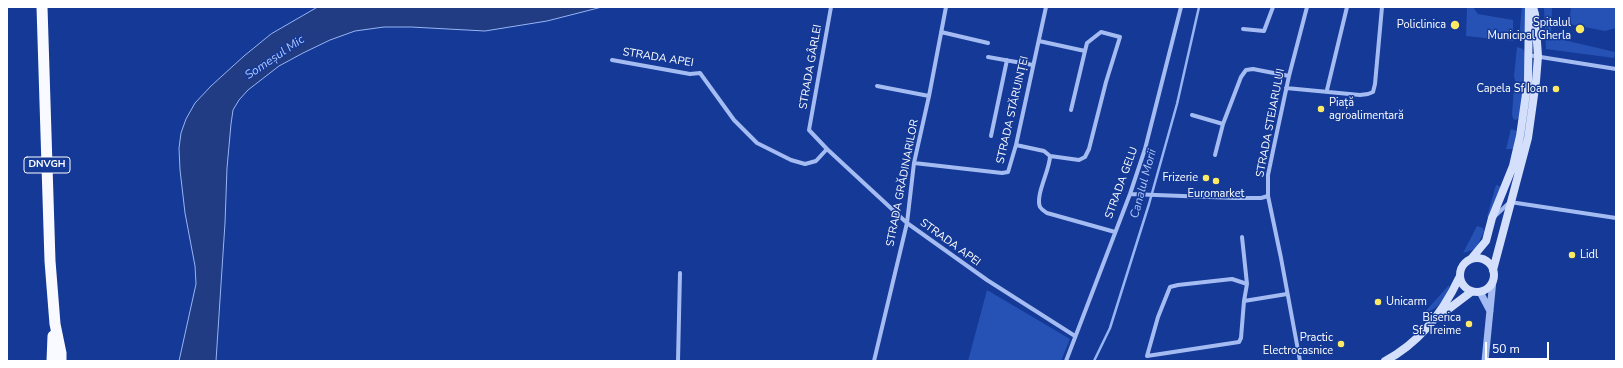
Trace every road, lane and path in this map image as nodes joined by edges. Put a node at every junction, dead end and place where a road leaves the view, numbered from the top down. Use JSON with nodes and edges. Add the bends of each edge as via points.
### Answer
{"nodes":[{"id":1,"x":42,"y":7,"type":"edge"},
{"id":2,"x":831,"y":7,"type":"edge"},
{"id":3,"x":946,"y":7,"type":"edge"},
{"id":4,"x":1046,"y":7,"type":"edge"},
{"id":5,"x":1181,"y":7,"type":"edge"},
{"id":6,"x":1273,"y":7,"type":"edge"},
{"id":7,"x":1307,"y":7,"type":"edge"},
{"id":8,"x":1347,"y":7,"type":"edge"},
{"id":9,"x":1382,"y":7,"type":"edge"},
{"id":10,"x":1529,"y":7,"type":"edge"},
{"id":11,"x":1533,"y":7,"type":"edge"},
{"id":12,"x":1243,"y":29,"type":"dead end"},
{"id":13,"x":941,"y":32,"type":"junction"},
{"id":14,"x":1039,"y":41,"type":"junction"},
{"id":15,"x":988,"y":43,"type":"dead end"},
{"id":16,"x":1085,"y":51,"type":"junction"},
{"id":17,"x":1528,"y":55,"type":"junction"},
{"id":18,"x":1538,"y":56,"type":"junction"},
{"id":19,"x":988,"y":57,"type":"dead end"},
{"id":20,"x":612,"y":60,"type":"dead end"},
{"id":21,"x":1007,"y":60,"type":"junction"},
{"id":22,"x":1033,"y":65,"type":"junction"},
{"id":23,"x":1616,"y":69,"type":"edge"},
{"id":24,"x":1289,"y":76,"type":"junction"},
{"id":25,"x":877,"y":86,"type":"dead end"},
{"id":26,"x":1286,"y":88,"type":"junction"},
{"id":27,"x":1327,"y":90,"type":"junction"},
{"id":28,"x":929,"y":96,"type":"junction"},
{"id":29,"x":1071,"y":110,"type":"dead end"},
{"id":30,"x":1192,"y":115,"type":"dead end"},
{"id":31,"x":1223,"y":124,"type":"junction"},
{"id":32,"x":809,"y":130,"type":"joint"},
{"id":33,"x":991,"y":136,"type":"dead end"},
{"id":34,"x":1016,"y":145,"type":"junction"},
{"id":35,"x":827,"y":149,"type":"junction"},
{"id":36,"x":1215,"y":155,"type":"dead end"},
{"id":37,"x":1050,"y":156,"type":"junction"},
{"id":38,"x":914,"y":163,"type":"junction"},
{"id":39,"x":1130,"y":194,"type":"junction"},
{"id":40,"x":1268,"y":196,"type":"junction"},
{"id":41,"x":1510,"y":202,"type":"junction"},
{"id":42,"x":1492,"y":218,"type":"junction"},
{"id":43,"x":1616,"y":218,"type":"edge"},
{"id":44,"x":907,"y":223,"type":"junction"},
{"id":45,"x":1115,"y":232,"type":"junction"},
{"id":46,"x":1242,"y":236,"type":"dead end"},
{"id":47,"x":1471,"y":259,"type":"junction"},
{"id":48,"x":1493,"y":270,"type":"junction"},
{"id":49,"x":680,"y":273,"type":"dead end"},
{"id":50,"x":1459,"y":278,"type":"junction"},
{"id":51,"x":1494,"y":280,"type":"junction"},
{"id":52,"x":1247,"y":284,"type":"junction"},
{"id":53,"x":1471,"y":292,"type":"junction"},
{"id":54,"x":1480,"y":292,"type":"junction"},
{"id":55,"x":1287,"y":294,"type":"junction"},
{"id":56,"x":1244,"y":301,"type":"junction"},
{"id":57,"x":1490,"y":311,"type":"junction"},
{"id":58,"x":1434,"y":320,"type":"junction"},
{"id":59,"x":55,"y":324,"type":"junction"},
{"id":60,"x":1075,"y":336,"type":"junction"},
{"id":61,"x":52,"y":361,"type":"edge"},
{"id":62,"x":61,"y":361,"type":"edge"},
{"id":63,"x":678,"y":361,"type":"edge"},
{"id":64,"x":874,"y":361,"type":"edge"},
{"id":65,"x":1066,"y":361,"type":"edge"},
{"id":66,"x":1300,"y":361,"type":"edge"},
{"id":67,"x":1385,"y":361,"type":"edge"},
{"id":68,"x":1485,"y":361,"type":"edge"}],
"edges":[{"from":1,"to":59,"type":"highway","number":"DNVGH","via":[[50,261]]},
{"from":2,"to":32,"type":"street","name":"STRADA GÂRLEI"},
{"from":3,"to":13,"type":"street","name":"STRADA GRĂDINARILOR"},
{"from":4,"to":14,"type":"street","name":"STRADA STĂRUINȚEI"},
{"from":5,"to":39,"type":"street","name":"STRADA GELU"},
{"from":6,"to":12,"type":"street","via":[[1264,31]]},
{"from":7,"to":24,"type":"street","name":"STRADA STEJARULUI"},
{"from":8,"to":27,"type":"street"},
{"from":9,"to":27,"type":"street","via":[[1373,92],[1360,95]]},
{"from":10,"to":17,"type":"main road"},
{"from":11,"to":18,"type":"main road"},
{"from":13,"to":15,"type":"street"},
{"from":13,"to":28,"type":"street","name":"STRADA GRĂDINARILOR"},
{"from":14,"to":16,"type":"street"},
{"from":14,"to":22,"type":"street","name":"STRADA STĂRUINȚEI"},
{"from":16,"to":29,"type":"street"},
{"from":16,"to":37,"type":"street","via":[[1087,43],[1101,32],[1120,37],[1085,157],[1080,160]]},
{"from":17,"to":18,"type":"street"},
{"from":17,"to":42,"type":"main road","via":[[1528,80],[1522,125],[1513,166]]},
{"from":18,"to":23,"type":"street"},
{"from":18,"to":41,"type":"main road","via":[[1528,138]]},
{"from":19,"to":21,"type":"street"},
{"from":20,"to":35,"type":"street","name":"STRADA APEI","via":[[690,74],[700,73],[734,120],[757,143],[791,160],[805,164],[816,161]]},
{"from":21,"to":22,"type":"street"},
{"from":21,"to":33,"type":"street"},
{"from":22,"to":34,"type":"street","name":"STRADA STĂRUINȚEI"},
{"from":24,"to":26,"type":"street","name":"STRADA STEJARULUI"},
{"from":24,"to":31,"type":"street","via":[[1246,70]]},
{"from":25,"to":28,"type":"street"},
{"from":26,"to":27,"type":"street"},
{"from":26,"to":40,"type":"street","name":"STRADA STEJARULUI","via":[[1268,175]]},
{"from":28,"to":38,"type":"street","name":"STRADA GRĂDINARILOR"},
{"from":30,"to":31,"type":"street"},
{"from":31,"to":36,"type":"street"},
{"from":32,"to":35,"type":"street","name":"STRADA APEI"},
{"from":34,"to":37,"type":"street","via":[[1044,151]]},
{"from":34,"to":38,"type":"street","name":"STRADA STĂRUINȚEI","via":[[1008,172]]},
{"from":35,"to":44,"type":"street","name":"STRADA APEI"},
{"from":37,"to":45,"type":"street","via":[[1039,201],[1041,209],[1047,213]]},
{"from":38,"to":44,"type":"street","name":"STRADA GRĂDINARILOR"},
{"from":39,"to":40,"type":"street","via":[[1235,198]]},
{"from":39,"to":45,"type":"street","name":"STRADA GELU"},
{"from":40,"to":55,"type":"street","name":"STRADA STEJARULUI"},
{"from":41,"to":42,"type":"street"},
{"from":41,"to":43,"type":"street"},
{"from":41,"to":48,"type":"main road"},
{"from":42,"to":47,"type":"main road","via":[[1486,241]]},
{"from":44,"to":60,"type":"street","name":"STRADA APEI","via":[[987,280]]},
{"from":44,"to":64,"type":"street","name":"STRADA GRĂDINARILOR"},
{"from":45,"to":60,"type":"street","name":"STRADA GELU"},
{"from":46,"to":52,"type":"street"},
{"from":47,"to":48,"type":"main road","via":[[1488,262]]},
{"from":47,"to":50,"type":"main road","via":[[1461,268]]},
{"from":48,"to":51,"type":"main road"},
{"from":49,"to":63,"type":"street"},
{"from":50,"to":53,"type":"main road","via":[[1463,286]]},
{"from":50,"to":58,"type":"main road"},
{"from":51,"to":54,"type":"main road","via":[[1489,288]]},
{"from":51,"to":57,"type":"street"},
{"from":52,"to":56,"type":"street"},
{"from":52,"to":56,"type":"street","via":[[1232,279],[1170,287],[1158,317],[1148,356],[1239,342]]},
{"from":53,"to":54,"type":"main road"},
{"from":53,"to":58,"type":"main road"},
{"from":54,"to":57,"type":"street"},
{"from":55,"to":56,"type":"street"},
{"from":55,"to":66,"type":"street","name":"STRADA STEJARULUI"},
{"from":57,"to":68,"type":"street"},
{"from":58,"to":67,"type":"main road","via":[[1420,337]]},
{"from":59,"to":61,"type":"highway","number":"DNVGH"},
{"from":59,"to":62,"type":"highway","number":"DNVGH"},
{"from":60,"to":65,"type":"street","name":"STRADA GELU"}]}
